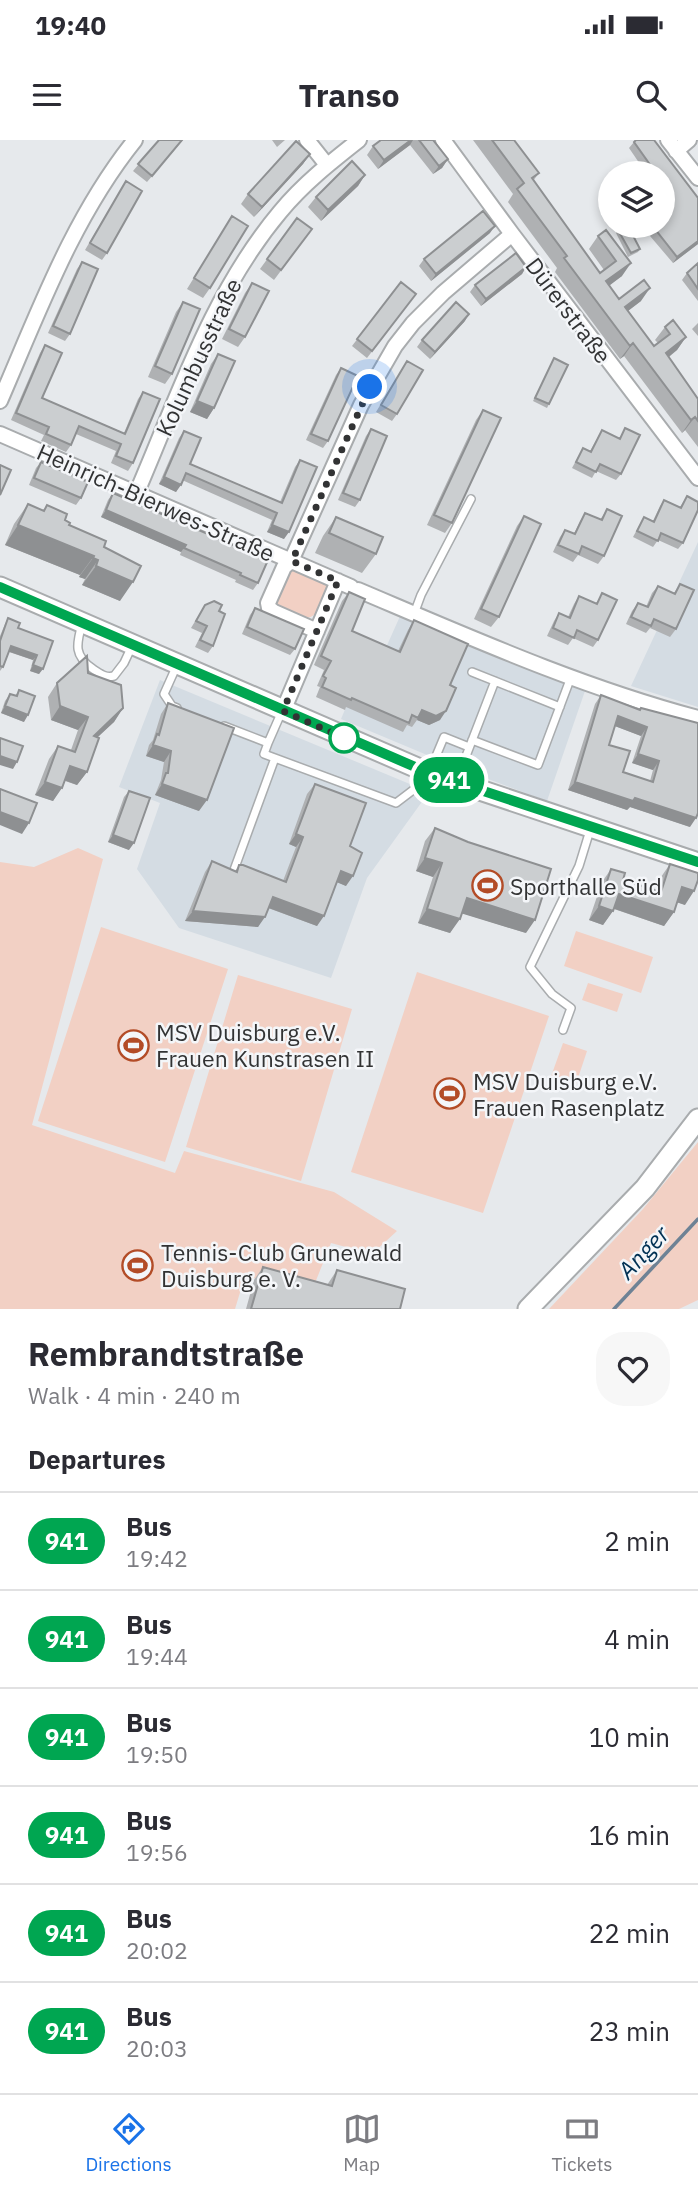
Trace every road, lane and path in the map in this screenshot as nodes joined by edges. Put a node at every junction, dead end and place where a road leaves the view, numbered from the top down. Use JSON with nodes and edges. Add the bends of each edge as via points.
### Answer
{"nodes":[{"id":1,"x":135,"y":140,"type":"edge"},
{"id":2,"x":307,"y":140,"type":"edge"},
{"id":3,"x":359,"y":140,"type":"edge"},
{"id":4,"x":443,"y":140,"type":"edge"},
{"id":5,"x":689,"y":140,"type":"edge"},
{"id":6,"x":672,"y":145,"type":"edge"},
{"id":7,"x":327,"y":165,"type":"junction"},
{"id":8,"x":698,"y":178,"type":"edge"},
{"id":9,"x":512,"y":234,"type":"junction"},
{"id":10,"x":0,"y":401,"type":"edge"},
{"id":11,"x":0,"y":434,"type":"edge"},
{"id":12,"x":698,"y":478,"type":"edge"},
{"id":13,"x":136,"y":492,"type":"junction"},
{"id":14,"x":471,"y":499,"type":"edge"},
{"id":15,"x":292,"y":561,"type":"junction"},
{"id":16,"x":349,"y":586,"type":"junction"},
{"id":17,"x":0,"y":587,"type":"edge"},
{"id":18,"x":414,"y":614,"type":"junction"},
{"id":19,"x":83,"y":623,"type":"junction"},
{"id":20,"x":317,"y":631,"type":"junction"},
{"id":21,"x":133,"y":645,"type":"junction"},
{"id":22,"x":177,"y":664,"type":"junction"},
{"id":23,"x":472,"y":672,"type":"dead end"},
{"id":24,"x":571,"y":677,"type":"junction"},
{"id":25,"x":495,"y":681,"type":"junction"},
{"id":26,"x":560,"y":707,"type":"junction"},
{"id":27,"x":185,"y":711,"type":"edge"},
{"id":28,"x":283,"y":711,"type":"junction"},
{"id":29,"x":698,"y":718,"type":"edge"},
{"id":30,"x":210,"y":721,"type":"edge"},
{"id":31,"x":268,"y":743,"type":"junction"},
{"id":32,"x":470,"y":744,"type":"junction"},
{"id":33,"x":275,"y":758,"type":"junction"},
{"id":34,"x":429,"y":773,"type":"junction"},
{"id":35,"x":456,"y":782,"type":"junction"},
{"id":36,"x":592,"y":827,"type":"junction"},
{"id":37,"x":698,"y":863,"type":"edge"},
{"id":38,"x":234,"y":870,"type":"edge"},
{"id":39,"x":563,"y":1030,"type":"dead end"},
{"id":40,"x":698,"y":1119,"type":"edge"},
{"id":41,"x":528,"y":1309,"type":"edge"}],
"edges":[{"from":1,"to":10,"type":"street","via":[[68,247]]},
{"from":2,"to":7,"type":"street"},
{"from":3,"to":7,"type":"street","name":"Kolumbusstraße"},
{"from":4,"to":9,"type":"street","name":"Dürerstraße"},
{"from":5,"to":6,"type":"street"},
{"from":6,"to":8,"type":"street"},
{"from":7,"to":13,"type":"street","name":"Kolumbusstraße","via":[[280,212],[238,272],[210,322]]},
{"from":9,"to":12,"type":"street","name":"Dürerstraße"},
{"from":9,"to":15,"type":"street","via":[[443,293],[395,346],[361,405]]},
{"from":11,"to":13,"type":"street","name":"Heinrich-Bierwes-Straße"},
{"from":13,"to":15,"type":"street","name":"Heinrich-Bierwes-Straße"},
{"from":14,"to":18,"type":"lane"},
{"from":15,"to":16,"type":"street","name":"Heinrich-Bierwes-Straße"},
{"from":15,"to":20,"type":"street","via":[[284,567],[269,608]]},
{"from":16,"to":18,"type":"street","name":"Heinrich-Bierwes-Straße"},
{"from":16,"to":20,"type":"street"},
{"from":17,"to":19,"type":"main road"},
{"from":18,"to":24,"type":"street","name":"Heinrich-Bierwes-Straße"},
{"from":19,"to":21,"type":"main road"},
{"from":19,"to":21,"type":"lane","via":[[79,652],[83,662],[103,676],[114,676]]},
{"from":20,"to":28,"type":"street"},
{"from":21,"to":22,"type":"main road"},
{"from":22,"to":27,"type":"lane","via":[[164,694],[172,706]]},
{"from":22,"to":28,"type":"main road"},
{"from":23,"to":25,"type":"lane"},
{"from":24,"to":26,"type":"lane"},
{"from":24,"to":29,"type":"street","name":"Heinrich-Bierwes-Straße"},
{"from":25,"to":26,"type":"lane"},
{"from":25,"to":32,"type":"lane"},
{"from":26,"to":32,"type":"lane","via":[[538,765]]},
{"from":28,"to":31,"type":"lane"},
{"from":28,"to":34,"type":"main road"},
{"from":30,"to":31,"type":"lane"},
{"from":31,"to":33,"type":"lane","via":[[264,754]]},
{"from":32,"to":34,"type":"lane","via":[[444,737]]},
{"from":32,"to":35,"type":"lane"},
{"from":33,"to":34,"type":"lane","via":[[396,803]]},
{"from":33,"to":38,"type":"lane"},
{"from":34,"to":35,"type":"main road"},
{"from":35,"to":36,"type":"main road"},
{"from":36,"to":37,"type":"main road"},
{"from":36,"to":39,"type":"lane","via":[[579,866],[530,967],[570,1008]]},
{"from":40,"to":41,"type":"main road","via":[[645,1188]]}]}
